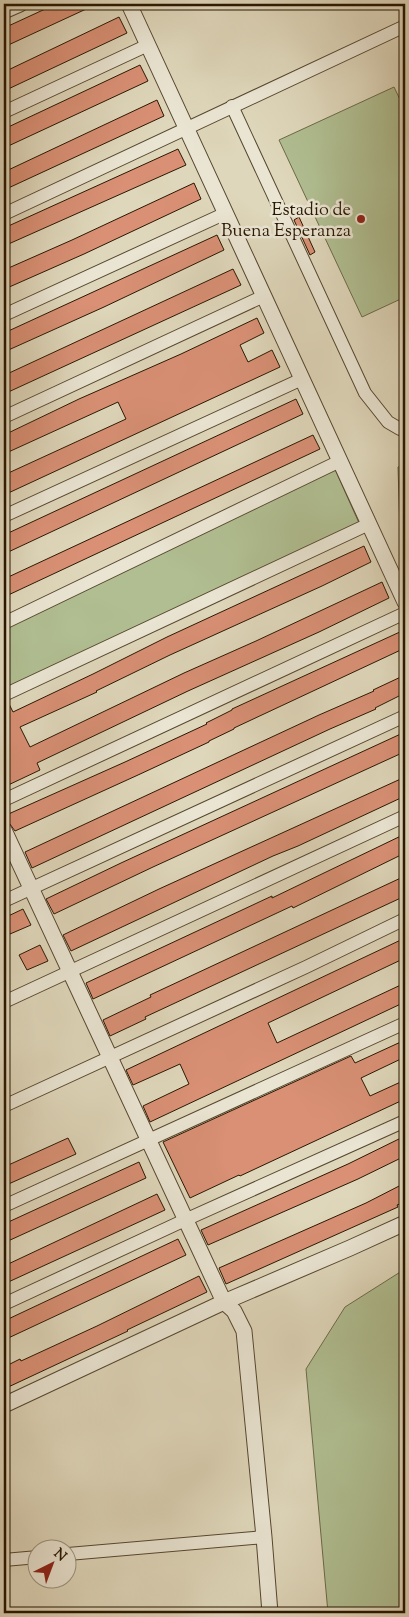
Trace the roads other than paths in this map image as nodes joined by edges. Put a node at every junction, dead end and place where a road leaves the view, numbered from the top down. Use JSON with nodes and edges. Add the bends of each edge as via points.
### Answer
{"nodes":[{"id":1,"x":20,"y":4,"type":"edge"},
{"id":2,"x":129,"y":4,"type":"edge"},
{"id":3,"x":4,"y":11,"type":"edge"},
{"id":4,"x":405,"y":26,"type":"edge"},
{"id":5,"x":148,"y":45,"type":"junction"},
{"id":6,"x":232,"y":106,"type":"junction"},
{"id":7,"x":4,"y":112,"type":"edge"},
{"id":8,"x":187,"y":128,"type":"junction"},
{"id":9,"x":226,"y":213,"type":"junction"},
{"id":10,"x":4,"y":214,"type":"edge"},
{"id":11,"x":264,"y":296,"type":"junction"},
{"id":12,"x":4,"y":315,"type":"edge"},
{"id":13,"x":302,"y":379,"type":"junction"},
{"id":14,"x":4,"y":416,"type":"edge"},
{"id":15,"x":400,"y":429,"type":"dead end"},
{"id":16,"x":340,"y":461,"type":"junction"},
{"id":17,"x":4,"y":516,"type":"edge"},
{"id":18,"x":369,"y":524,"type":"junction"},
{"id":19,"x":405,"y":602,"type":"edge"},
{"id":20,"x":405,"y":613,"type":"edge"},
{"id":21,"x":4,"y":623,"type":"edge"},
{"id":22,"x":4,"y":695,"type":"edge"},
{"id":23,"x":405,"y":716,"type":"edge"},
{"id":24,"x":4,"y":800,"type":"edge"},
{"id":25,"x":405,"y":816,"type":"edge"},
{"id":26,"x":4,"y":830,"type":"edge"},
{"id":27,"x":31,"y":889,"type":"junction"},
{"id":28,"x":4,"y":901,"type":"edge"},
{"id":29,"x":405,"y":920,"type":"edge"},
{"id":30,"x":70,"y":972,"type":"junction"},
{"id":31,"x":4,"y":1002,"type":"edge"},
{"id":32,"x":405,"y":1022,"type":"edge"},
{"id":33,"x":110,"y":1058,"type":"junction"},
{"id":34,"x":4,"y":1106,"type":"edge"},
{"id":35,"x":405,"y":1120,"type":"edge"},
{"id":36,"x":148,"y":1140,"type":"junction"},
{"id":37,"x":4,"y":1206,"type":"edge"},
{"id":38,"x":185,"y":1220,"type":"junction"},
{"id":39,"x":405,"y":1223,"type":"edge"},
{"id":40,"x":224,"y":1302,"type":"junction"},
{"id":41,"x":4,"y":1304,"type":"edge"},
{"id":42,"x":4,"y":1405,"type":"edge"},
{"id":43,"x":264,"y":1537,"type":"junction"},
{"id":44,"x":78,"y":1553,"type":"edge"},
{"id":45,"x":28,"y":1558,"type":"edge"},
{"id":46,"x":4,"y":1560,"type":"edge"},
{"id":47,"x":270,"y":1613,"type":"edge"}],
"edges":[{"from":1,"to":3,"type":"street"},
{"from":2,"to":5,"type":"street"},
{"from":4,"to":6,"type":"street"},
{"from":5,"to":7,"type":"street"},
{"from":5,"to":8,"type":"street"},
{"from":6,"to":8,"type":"street"},
{"from":6,"to":15,"type":"street","via":[[365,393],[388,422]]},
{"from":8,"to":9,"type":"street"},
{"from":8,"to":10,"type":"street"},
{"from":9,"to":11,"type":"street"},
{"from":9,"to":12,"type":"street"},
{"from":11,"to":13,"type":"street"},
{"from":11,"to":14,"type":"street"},
{"from":13,"to":16,"type":"street"},
{"from":13,"to":17,"type":"street"},
{"from":16,"to":18,"type":"street"},
{"from":16,"to":21,"type":"street"},
{"from":18,"to":19,"type":"street"},
{"from":18,"to":22,"type":"street"},
{"from":20,"to":24,"type":"street"},
{"from":23,"to":27,"type":"street"},
{"from":25,"to":30,"type":"street"},
{"from":26,"to":27,"type":"street"},
{"from":27,"to":28,"type":"street"},
{"from":27,"to":30,"type":"street"},
{"from":29,"to":33,"type":"street"},
{"from":30,"to":31,"type":"street"},
{"from":30,"to":33,"type":"street"},
{"from":32,"to":36,"type":"street"},
{"from":33,"to":34,"type":"street"},
{"from":33,"to":36,"type":"street"},
{"from":35,"to":38,"type":"street"},
{"from":36,"to":37,"type":"street"},
{"from":36,"to":38,"type":"street"},
{"from":38,"to":40,"type":"street"},
{"from":38,"to":41,"type":"street"},
{"from":39,"to":40,"type":"street"},
{"from":40,"to":42,"type":"street"},
{"from":40,"to":43,"type":"street","via":[[234,1311],[244,1331]]},
{"from":43,"to":44,"type":"street"},
{"from":43,"to":47,"type":"street"},
{"from":45,"to":46,"type":"street"}]}
